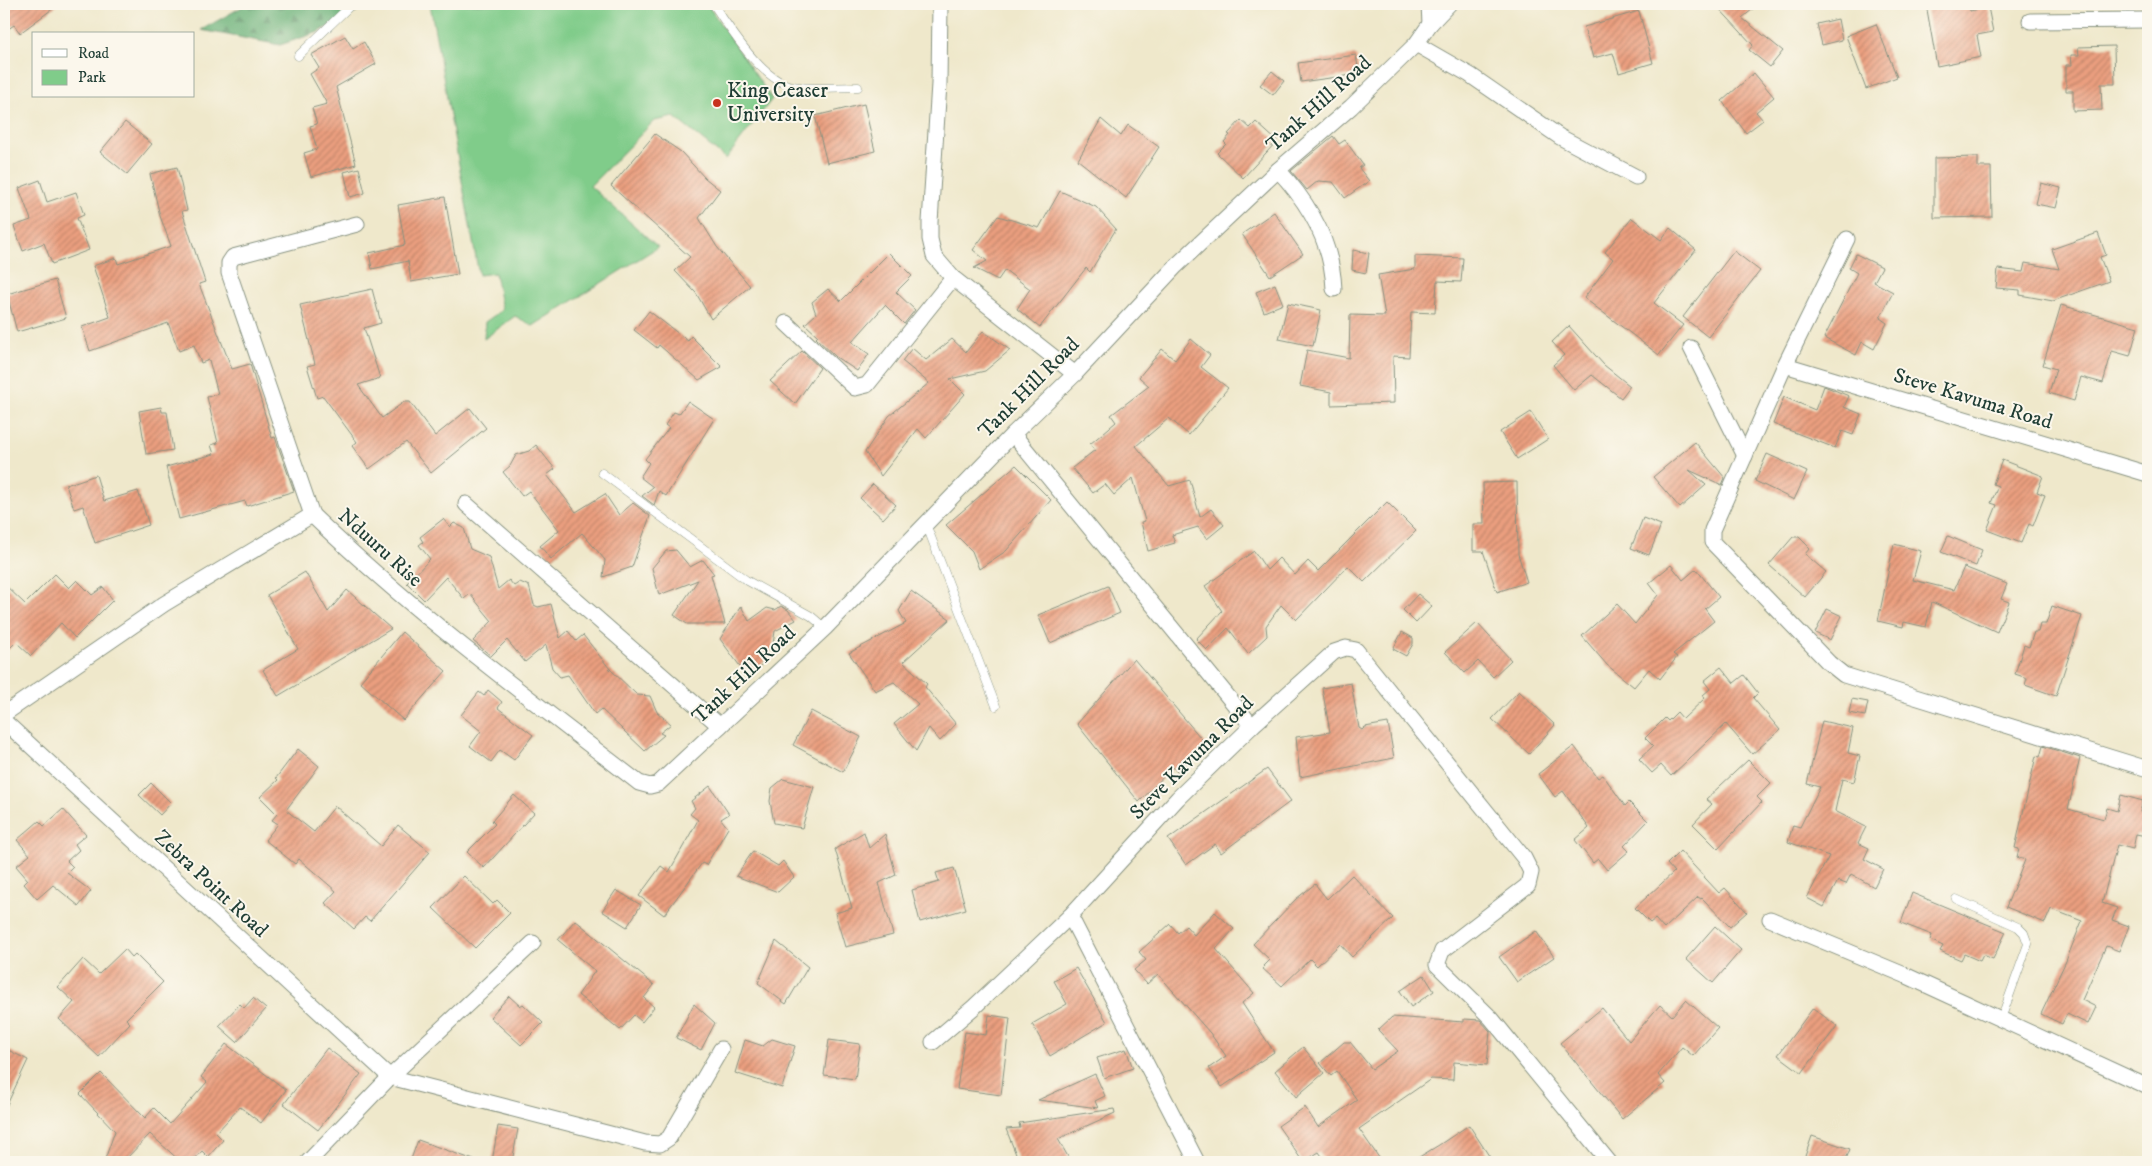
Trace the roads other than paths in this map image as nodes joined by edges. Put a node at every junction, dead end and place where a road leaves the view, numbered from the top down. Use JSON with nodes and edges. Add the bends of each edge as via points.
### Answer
{"nodes":[{"id":1,"x":352,"y":4,"type":"edge"},
{"id":2,"x":713,"y":4,"type":"edge"},
{"id":3,"x":940,"y":4,"type":"edge"},
{"id":4,"x":1429,"y":4,"type":"edge"},
{"id":5,"x":1449,"y":4,"type":"edge"},
{"id":6,"x":2148,"y":20,"type":"edge"},
{"id":7,"x":2030,"y":22,"type":"dead end"},
{"id":8,"x":1430,"y":24,"type":"junction"},
{"id":9,"x":1416,"y":44,"type":"junction"},
{"id":10,"x":298,"y":56,"type":"dead end"},
{"id":11,"x":858,"y":86,"type":"dead end"},
{"id":12,"x":1278,"y":170,"type":"junction"},
{"id":13,"x":1636,"y":177,"type":"dead end"},
{"id":14,"x":357,"y":224,"type":"dead end"},
{"id":15,"x":1847,"y":239,"type":"dead end"},
{"id":16,"x":953,"y":278,"type":"junction"},
{"id":17,"x":1334,"y":289,"type":"dead end"},
{"id":18,"x":786,"y":323,"type":"dead end"},
{"id":19,"x":1691,"y":348,"type":"dead end"},
{"id":20,"x":1784,"y":365,"type":"junction"},
{"id":21,"x":1075,"y":374,"type":"junction"},
{"id":22,"x":1013,"y":434,"type":"junction"},
{"id":23,"x":1745,"y":456,"type":"junction"},
{"id":24,"x":602,"y":473,"type":"dead end"},
{"id":25,"x":2148,"y":474,"type":"edge"},
{"id":26,"x":466,"y":504,"type":"dead end"},
{"id":27,"x":312,"y":515,"type":"junction"},
{"id":28,"x":926,"y":524,"type":"junction"},
{"id":29,"x":826,"y":628,"type":"junction"},
{"id":30,"x":996,"y":706,"type":"dead end"},
{"id":31,"x":4,"y":714,"type":"edge"},
{"id":32,"x":4,"y":720,"type":"edge"},
{"id":33,"x":720,"y":726,"type":"junction"},
{"id":34,"x":1252,"y":726,"type":"junction"},
{"id":35,"x":2148,"y":769,"type":"edge"},
{"id":36,"x":639,"y":783,"type":"joint"},
{"id":37,"x":1956,"y":900,"type":"dead end"},
{"id":38,"x":1070,"y":916,"type":"junction"},
{"id":39,"x":1770,"y":919,"type":"dead end"},
{"id":40,"x":533,"y":943,"type":"dead end"},
{"id":41,"x":2001,"y":1020,"type":"junction"},
{"id":42,"x":933,"y":1042,"type":"dead end"},
{"id":43,"x":721,"y":1049,"type":"dead end"},
{"id":44,"x":390,"y":1077,"type":"junction"},
{"id":45,"x":2148,"y":1087,"type":"edge"},
{"id":46,"x":308,"y":1162,"type":"edge"},
{"id":47,"x":1197,"y":1162,"type":"edge"},
{"id":48,"x":1609,"y":1162,"type":"edge"}],
"edges":[{"from":1,"to":10,"type":"lane"},
{"from":2,"to":11,"type":"lane","via":[[764,71],[790,86]]},
{"from":3,"to":16,"type":"street","via":[[930,239],[934,256]]},
{"from":4,"to":8,"type":"street"},
{"from":5,"to":8,"type":"street","name":"Tank Hill Road"},
{"from":6,"to":7,"type":"street"},
{"from":8,"to":9,"type":"street","name":"Tank Hill Road"},
{"from":9,"to":12,"type":"street","name":"Tank Hill Road","via":[[1351,107]]},
{"from":9,"to":13,"type":"street","via":[[1470,75],[1560,137]]},
{"from":12,"to":17,"type":"street","via":[[1312,213],[1325,239],[1334,268]]},
{"from":12,"to":21,"type":"street","name":"Tank Hill Road","via":[[1176,266]]},
{"from":14,"to":27,"type":"street","via":[[233,257],[229,264],[229,273]]},
{"from":15,"to":20,"type":"street"},
{"from":16,"to":18,"type":"street","via":[[867,385],[862,387],[855,388]]},
{"from":16,"to":21,"type":"street"},
{"from":19,"to":23,"type":"street"},
{"from":20,"to":23,"type":"street"},
{"from":20,"to":25,"type":"street","name":"Steve Kavuma Road"},
{"from":21,"to":22,"type":"street","name":"Tank Hill Road"},
{"from":22,"to":28,"type":"street","name":"Tank Hill Road"},
{"from":22,"to":34,"type":"street"},
{"from":23,"to":35,"type":"street","via":[[1712,530],[1712,542],[1836,669],[1844,675]]},
{"from":24,"to":29,"type":"lane","via":[[746,580],[811,616]]},
{"from":26,"to":33,"type":"street"},
{"from":27,"to":31,"type":"street","name":"Nduuru Rise","via":[[164,604]]},
{"from":27,"to":36,"type":"street","name":"Nduuru Rise","via":[[443,631]]},
{"from":28,"to":29,"type":"street","name":"Tank Hill Road"},
{"from":28,"to":30,"type":"lane"},
{"from":29,"to":33,"type":"street","name":"Tank Hill Road"},
{"from":32,"to":44,"type":"street","name":"Zebra Point Road"},
{"from":33,"to":36,"type":"street","name":"Tank Hill Road","via":[[658,784]]},
{"from":34,"to":38,"type":"street","name":"Steve Kavuma Road","via":[[1178,798]]},
{"from":34,"to":48,"type":"street","name":"Steve Kavuma Road","via":[[1334,652],[1346,648],[1356,650],[1524,858],[1531,872],[1528,885],[1442,952],[1437,965],[1491,1018]]},
{"from":37,"to":41,"type":"lane","via":[[2024,932],[2028,944]]},
{"from":38,"to":42,"type":"street","name":"Steve Kavuma Road"},
{"from":38,"to":47,"type":"street"},
{"from":39,"to":41,"type":"street","via":[[1907,976]]},
{"from":40,"to":44,"type":"street"},
{"from":41,"to":45,"type":"street"},
{"from":43,"to":44,"type":"street","via":[[669,1138],[660,1144],[645,1143]]},
{"from":44,"to":46,"type":"street"}]}
